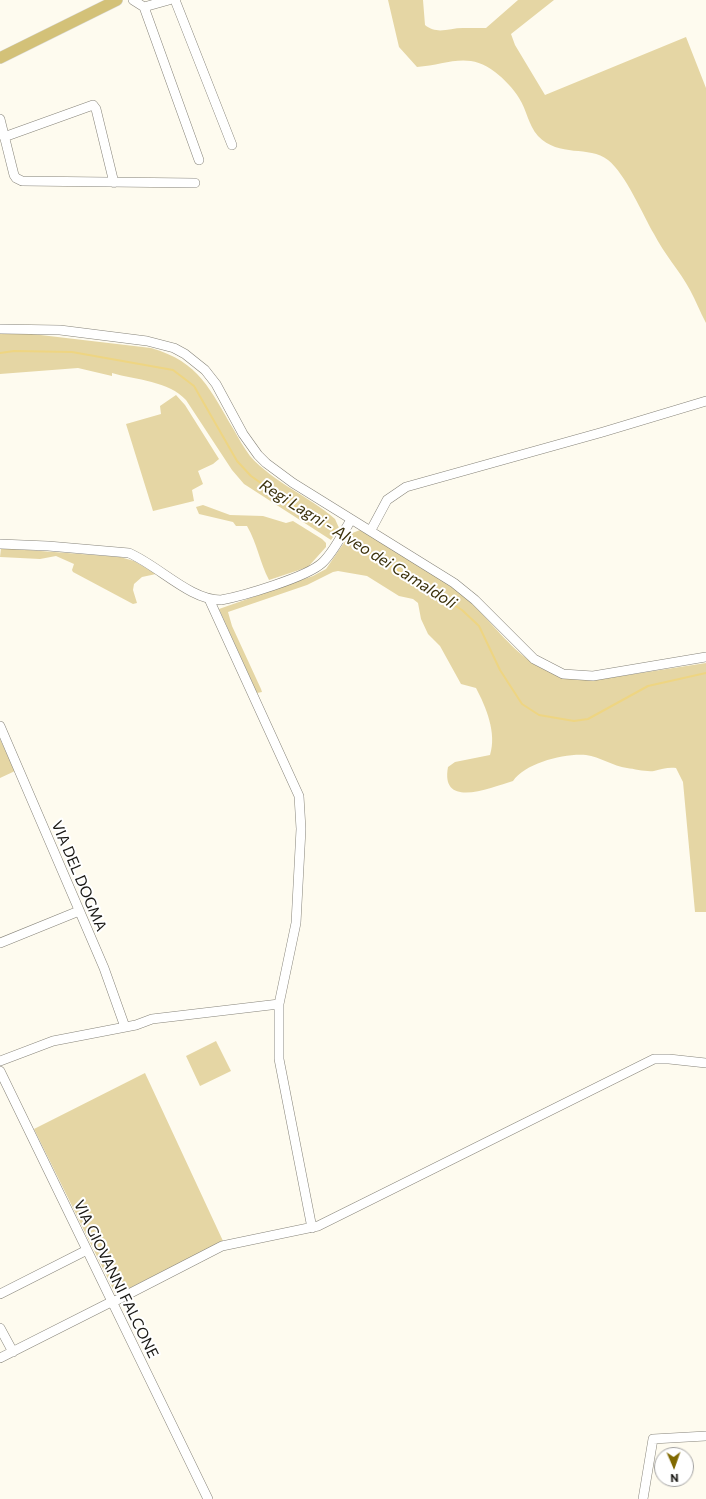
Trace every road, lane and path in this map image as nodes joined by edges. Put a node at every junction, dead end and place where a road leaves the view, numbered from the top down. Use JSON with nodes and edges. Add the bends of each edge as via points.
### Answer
{"nodes":[{"id":1,"x":117,"y":0,"type":"edge"},
{"id":2,"x":133,"y":0,"type":"edge"},
{"id":3,"x":169,"y":0,"type":"edge"},
{"id":4,"x":175,"y":0,"type":"edge"},
{"id":5,"x":144,"y":7,"type":"junction"},
{"id":6,"x":0,"y":58,"type":"edge"},
{"id":7,"x":0,"y":119,"type":"edge"},
{"id":8,"x":4,"y":136,"type":"junction"},
{"id":9,"x":232,"y":145,"type":"dead end"},
{"id":10,"x":199,"y":160,"type":"dead end"},
{"id":11,"x":114,"y":183,"type":"junction"},
{"id":12,"x":195,"y":183,"type":"dead end"},
{"id":13,"x":0,"y":329,"type":"edge"},
{"id":14,"x":706,"y":401,"type":"edge"},
{"id":15,"x":351,"y":520,"type":"junction"},
{"id":16,"x":371,"y":530,"type":"junction"},
{"id":17,"x":0,"y":544,"type":"edge"},
{"id":18,"x":209,"y":599,"type":"junction"},
{"id":19,"x":706,"y":657,"type":"edge"},
{"id":20,"x":0,"y":726,"type":"edge"},
{"id":21,"x":2,"y":734,"type":"edge"},
{"id":22,"x":79,"y":910,"type":"junction"},
{"id":23,"x":0,"y":943,"type":"edge"},
{"id":24,"x":279,"y":1004,"type":"junction"},
{"id":25,"x":125,"y":1027,"type":"junction"},
{"id":26,"x":0,"y":1061,"type":"edge"},
{"id":27,"x":706,"y":1063,"type":"edge"},
{"id":28,"x":0,"y":1071,"type":"edge"},
{"id":29,"x":312,"y":1228,"type":"junction"},
{"id":30,"x":87,"y":1250,"type":"junction"},
{"id":31,"x":0,"y":1294,"type":"edge"},
{"id":32,"x":114,"y":1301,"type":"junction"},
{"id":33,"x":0,"y":1328,"type":"edge"},
{"id":34,"x":13,"y":1352,"type":"junction"},
{"id":35,"x":0,"y":1358,"type":"edge"},
{"id":36,"x":706,"y":1436,"type":"edge"},
{"id":37,"x":208,"y":1499,"type":"edge"},
{"id":38,"x":644,"y":1499,"type":"edge"}],
"edges":[{"from":1,"to":6,"type":"main road"},
{"from":2,"to":5,"type":"street"},
{"from":3,"to":5,"type":"street"},
{"from":4,"to":9,"type":"street"},
{"from":5,"to":10,"type":"street"},
{"from":7,"to":8,"type":"street"},
{"from":8,"to":11,"type":"street","via":[[14,175],[22,181]]},
{"from":8,"to":11,"type":"street","via":[[93,105]]},
{"from":11,"to":12,"type":"street"},
{"from":13,"to":15,"type":"street","via":[[60,330],[140,340],[185,354],[209,375],[246,438],[266,463]]},
{"from":14,"to":16,"type":"street","via":[[406,487],[387,500]]},
{"from":15,"to":16,"type":"street"},
{"from":15,"to":18,"type":"street","via":[[323,562],[310,572],[231,599]]},
{"from":16,"to":19,"type":"street","via":[[454,583],[475,600],[534,659],[563,674],[593,676]]},
{"from":17,"to":18,"type":"street","via":[[121,552],[141,558]]},
{"from":18,"to":24,"type":"street","via":[[299,796],[301,830],[296,923]]},
{"from":20,"to":21,"type":"street","name":"VIA DEL DOGMA"},
{"from":21,"to":22,"type":"street","name":"VIA DEL DOGMA"},
{"from":22,"to":23,"type":"street"},
{"from":22,"to":25,"type":"street","name":"VIA DEL DOGMA","via":[[104,968]]},
{"from":24,"to":25,"type":"street","via":[[167,1016]]},
{"from":24,"to":29,"type":"street","via":[[279,1059]]},
{"from":25,"to":26,"type":"street","via":[[70,1037]]},
{"from":27,"to":29,"type":"street","via":[[654,1059]]},
{"from":28,"to":30,"type":"street","name":"VIA GIOVANNI FALCONE"},
{"from":29,"to":32,"type":"street","via":[[222,1246]]},
{"from":30,"to":31,"type":"street"},
{"from":30,"to":32,"type":"street","name":"VIA GIOVANNI FALCONE"},
{"from":32,"to":34,"type":"street"},
{"from":32,"to":37,"type":"street","name":"VIA GIOVANNI FALCONE"},
{"from":33,"to":34,"type":"street"},
{"from":34,"to":35,"type":"street"},
{"from":36,"to":38,"type":"street","via":[[654,1439]]}]}
